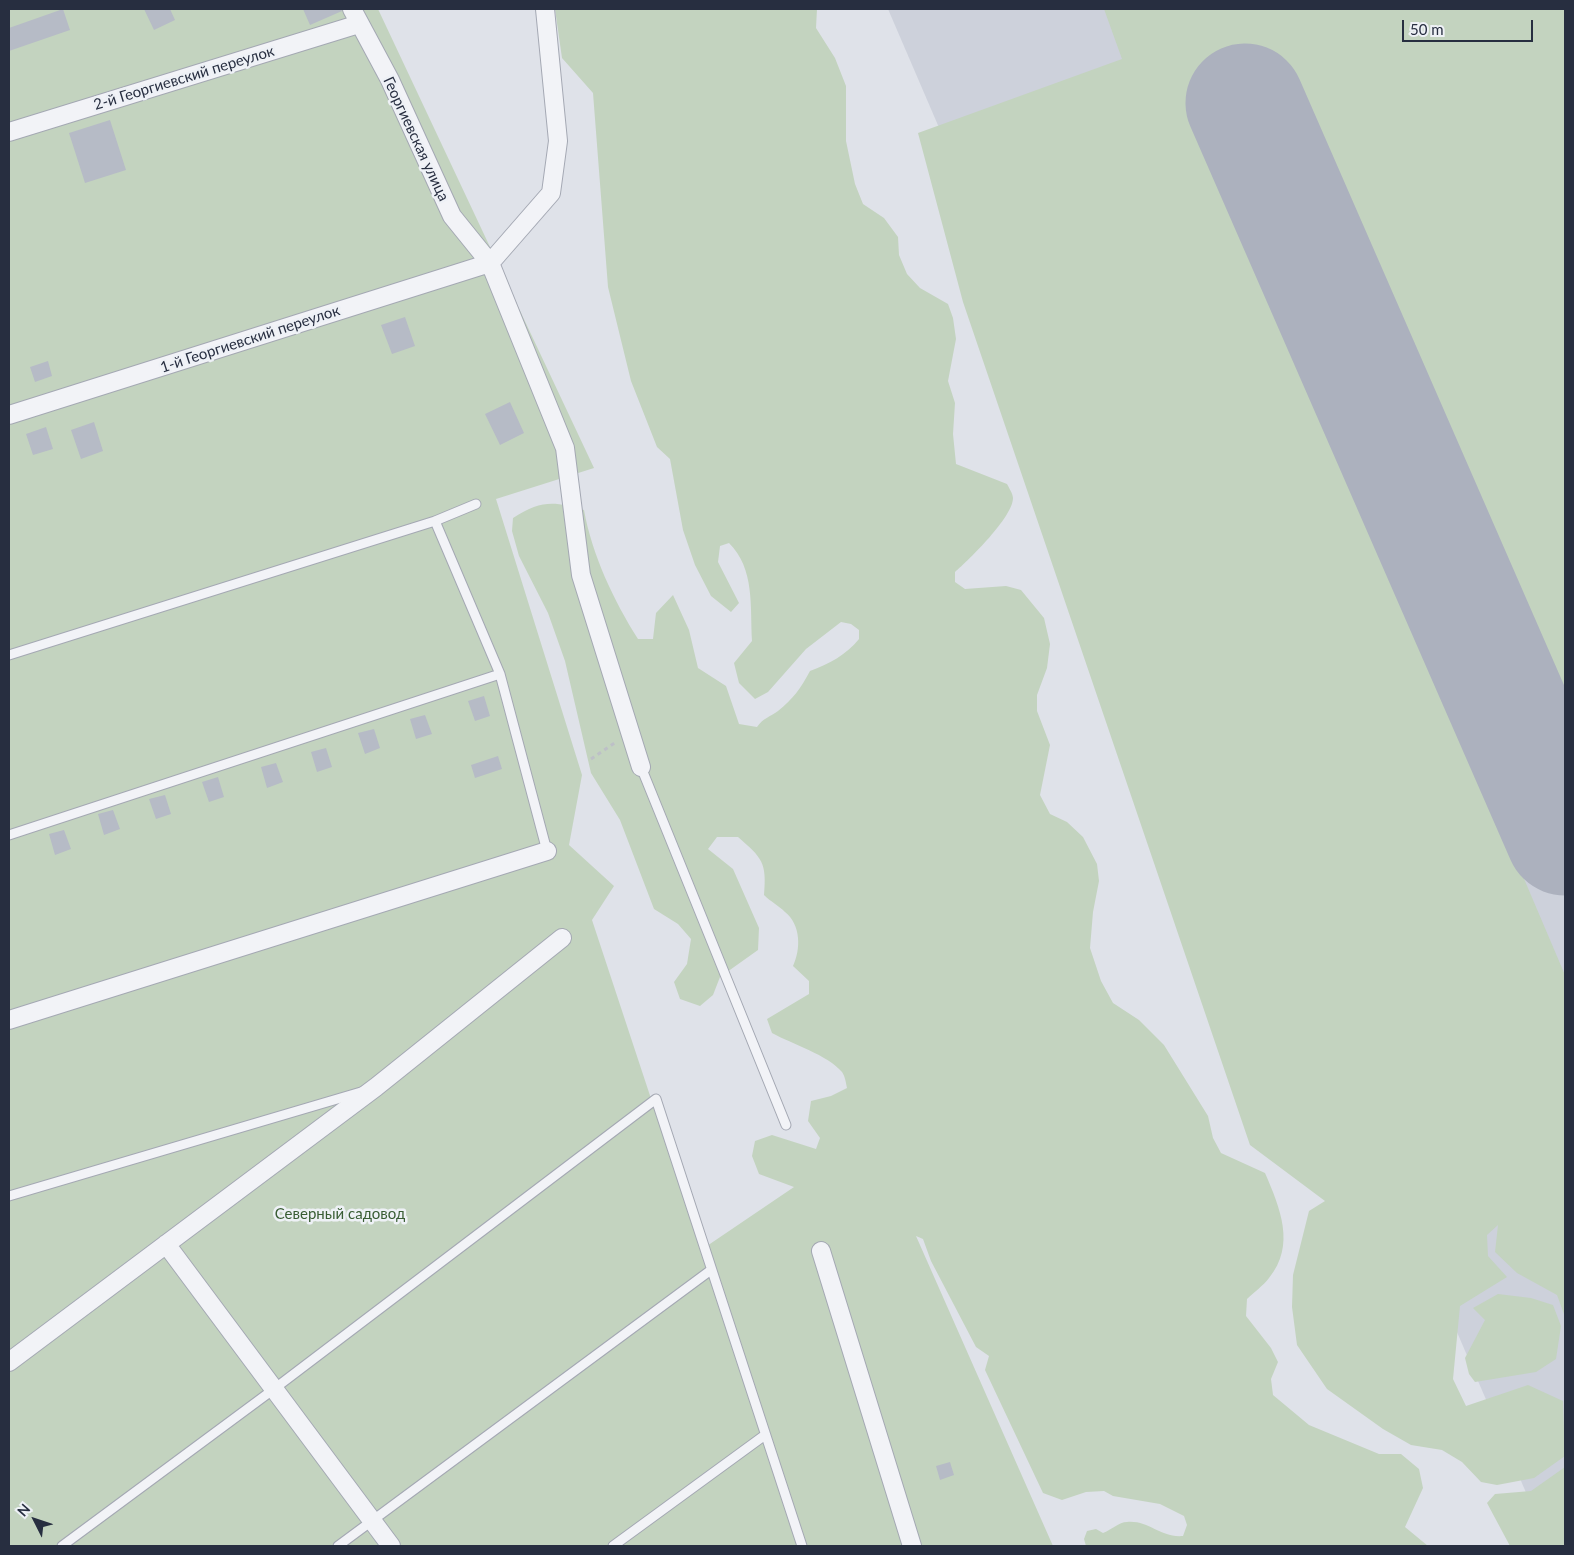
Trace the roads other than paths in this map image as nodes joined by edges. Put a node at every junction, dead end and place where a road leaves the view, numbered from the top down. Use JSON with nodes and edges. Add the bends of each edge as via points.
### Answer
{"nodes":[{"id":1,"x":545,"y":9,"type":"edge"},
{"id":2,"x":356,"y":16,"type":"edge"},
{"id":3,"x":9,"y":132,"type":"edge"},
{"id":4,"x":490,"y":263,"type":"junction"},
{"id":5,"x":9,"y":415,"type":"edge"},
{"id":6,"x":476,"y":504,"type":"dead end"},
{"id":7,"x":436,"y":520,"type":"junction"},
{"id":8,"x":9,"y":655,"type":"edge"},
{"id":9,"x":500,"y":674,"type":"junction"},
{"id":10,"x":641,"y":767,"type":"joint"},
{"id":11,"x":9,"y":835,"type":"edge"},
{"id":12,"x":546,"y":852,"type":"joint"},
{"id":13,"x":562,"y":938,"type":"dead end"},
{"id":14,"x":9,"y":1020,"type":"edge"},
{"id":15,"x":376,"y":1087,"type":"junction"},
{"id":16,"x":786,"y":1124,"type":"dead end"},
{"id":17,"x":9,"y":1196,"type":"edge"},
{"id":18,"x":166,"y":1244,"type":"junction"},
{"id":19,"x":821,"y":1250,"type":"dead end"},
{"id":20,"x":711,"y":1270,"type":"junction"},
{"id":21,"x":9,"y":1362,"type":"edge"},
{"id":22,"x":274,"y":1389,"type":"junction"},
{"id":23,"x":765,"y":1435,"type":"junction"},
{"id":24,"x":372,"y":1521,"type":"junction"},
{"id":25,"x":62,"y":1546,"type":"edge"},
{"id":26,"x":338,"y":1546,"type":"edge"},
{"id":27,"x":391,"y":1546,"type":"edge"},
{"id":28,"x":613,"y":1546,"type":"edge"},
{"id":29,"x":802,"y":1546,"type":"edge"},
{"id":30,"x":912,"y":1546,"type":"edge"}],
"edges":[{"from":1,"to":4,"type":"street","via":[[558,141],[552,193]]},
{"from":2,"to":3,"type":"street","name":"2-й Георгиевский переулок"},
{"from":2,"to":4,"type":"street","name":"Георгиевская улица","via":[[390,80],[452,216]]},
{"from":4,"to":5,"type":"street","name":"1-й Георгиевский переулок"},
{"from":4,"to":10,"type":"street","name":"Георгиевская улица","via":[[565,448],[582,575]]},
{"from":6,"to":7,"type":"lane"},
{"from":7,"to":8,"type":"lane"},
{"from":7,"to":9,"type":"lane"},
{"from":9,"to":11,"type":"lane"},
{"from":9,"to":12,"type":"lane"},
{"from":10,"to":16,"type":"lane"},
{"from":12,"to":14,"type":"street"},
{"from":13,"to":15,"type":"street"},
{"from":15,"to":17,"type":"lane"},
{"from":15,"to":18,"type":"street"},
{"from":18,"to":21,"type":"street"},
{"from":18,"to":22,"type":"street"},
{"from":19,"to":30,"type":"street"},
{"from":20,"to":22,"type":"lane","via":[[656,1099]]},
{"from":20,"to":23,"type":"lane"},
{"from":20,"to":24,"type":"lane"},
{"from":22,"to":24,"type":"street"},
{"from":22,"to":25,"type":"lane"},
{"from":23,"to":28,"type":"lane"},
{"from":23,"to":29,"type":"lane"},
{"from":24,"to":26,"type":"lane"},
{"from":24,"to":27,"type":"street"}]}
